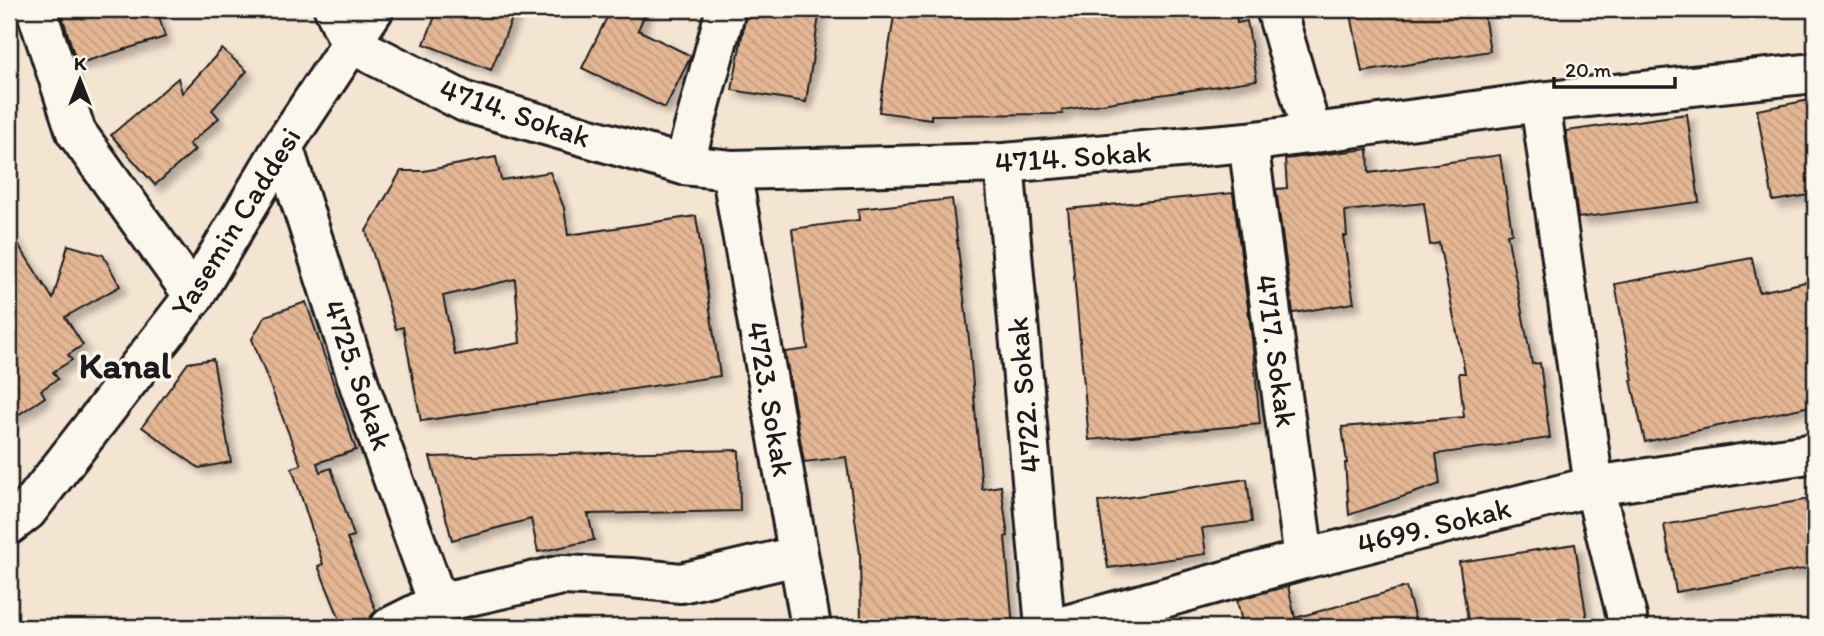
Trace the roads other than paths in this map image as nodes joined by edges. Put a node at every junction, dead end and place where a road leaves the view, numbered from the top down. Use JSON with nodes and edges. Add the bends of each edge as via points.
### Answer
{"nodes":[{"id":1,"x":36,"y":9,"type":"edge"},
{"id":2,"x":334,"y":9,"type":"edge"},
{"id":3,"x":374,"y":9,"type":"edge"},
{"id":4,"x":726,"y":9,"type":"edge"},
{"id":5,"x":1276,"y":9,"type":"edge"},
{"id":6,"x":350,"y":43,"type":"junction"},
{"id":7,"x":1815,"y":73,"type":"edge"},
{"id":8,"x":1540,"y":102,"type":"junction"},
{"id":9,"x":1312,"y":134,"type":"junction"},
{"id":10,"x":1248,"y":142,"type":"junction"},
{"id":11,"x":283,"y":146,"type":"junction"},
{"id":12,"x":1004,"y":163,"type":"junction"},
{"id":13,"x":684,"y":165,"type":"junction"},
{"id":14,"x":731,"y":170,"type":"junction"},
{"id":15,"x":194,"y":296,"type":"junction"},
{"id":16,"x":1815,"y":453,"type":"edge"},
{"id":17,"x":1594,"y":486,"type":"junction"},
{"id":18,"x":9,"y":525,"type":"edge"},
{"id":19,"x":797,"y":556,"type":"junction"},
{"id":20,"x":1304,"y":559,"type":"junction"},
{"id":21,"x":438,"y":603,"type":"junction"},
{"id":22,"x":390,"y":627,"type":"edge"},
{"id":23,"x":811,"y":627,"type":"edge"},
{"id":24,"x":1045,"y":627,"type":"edge"},
{"id":25,"x":1059,"y":627,"type":"edge"},
{"id":26,"x":1626,"y":627,"type":"edge"}],
"edges":[{"from":1,"to":15,"type":"street","via":[[76,132]]},
{"from":2,"to":6,"type":"street"},
{"from":3,"to":6,"type":"street","name":"Yasemin Caddesi"},
{"from":4,"to":13,"type":"street"},
{"from":5,"to":9,"type":"street"},
{"from":6,"to":11,"type":"street","name":"Yasemin Caddesi"},
{"from":6,"to":13,"type":"street","name":"4714. Sokak","via":[[465,102]]},
{"from":7,"to":8,"type":"street","name":"4714. Sokak"},
{"from":8,"to":9,"type":"street","name":"4714. Sokak"},
{"from":8,"to":17,"type":"street"},
{"from":9,"to":10,"type":"street","name":"4714. Sokak"},
{"from":10,"to":12,"type":"street","name":"4714. Sokak"},
{"from":10,"to":20,"type":"street","name":"4717. Sokak"},
{"from":11,"to":15,"type":"street","name":"Yasemin Caddesi"},
{"from":11,"to":21,"type":"street","name":"4725. Sokak","via":[[361,390]]},
{"from":12,"to":14,"type":"street","name":"4714. Sokak"},
{"from":12,"to":24,"type":"street","name":"4722. Sokak"},
{"from":13,"to":14,"type":"street","name":"4714. Sokak"},
{"from":14,"to":19,"type":"street","name":"4723. Sokak"},
{"from":15,"to":18,"type":"street","name":"Yasemin Caddesi","via":[[27,511]]},
{"from":16,"to":17,"type":"street","name":"4699. Sokak"},
{"from":17,"to":20,"type":"street","name":"4699. Sokak"},
{"from":17,"to":26,"type":"street"},
{"from":19,"to":21,"type":"street","via":[[681,583],[562,575]]},
{"from":19,"to":23,"type":"street","name":"4723. Sokak"},
{"from":20,"to":25,"type":"street","name":"4699. Sokak"},
{"from":21,"to":22,"type":"street"}]}
